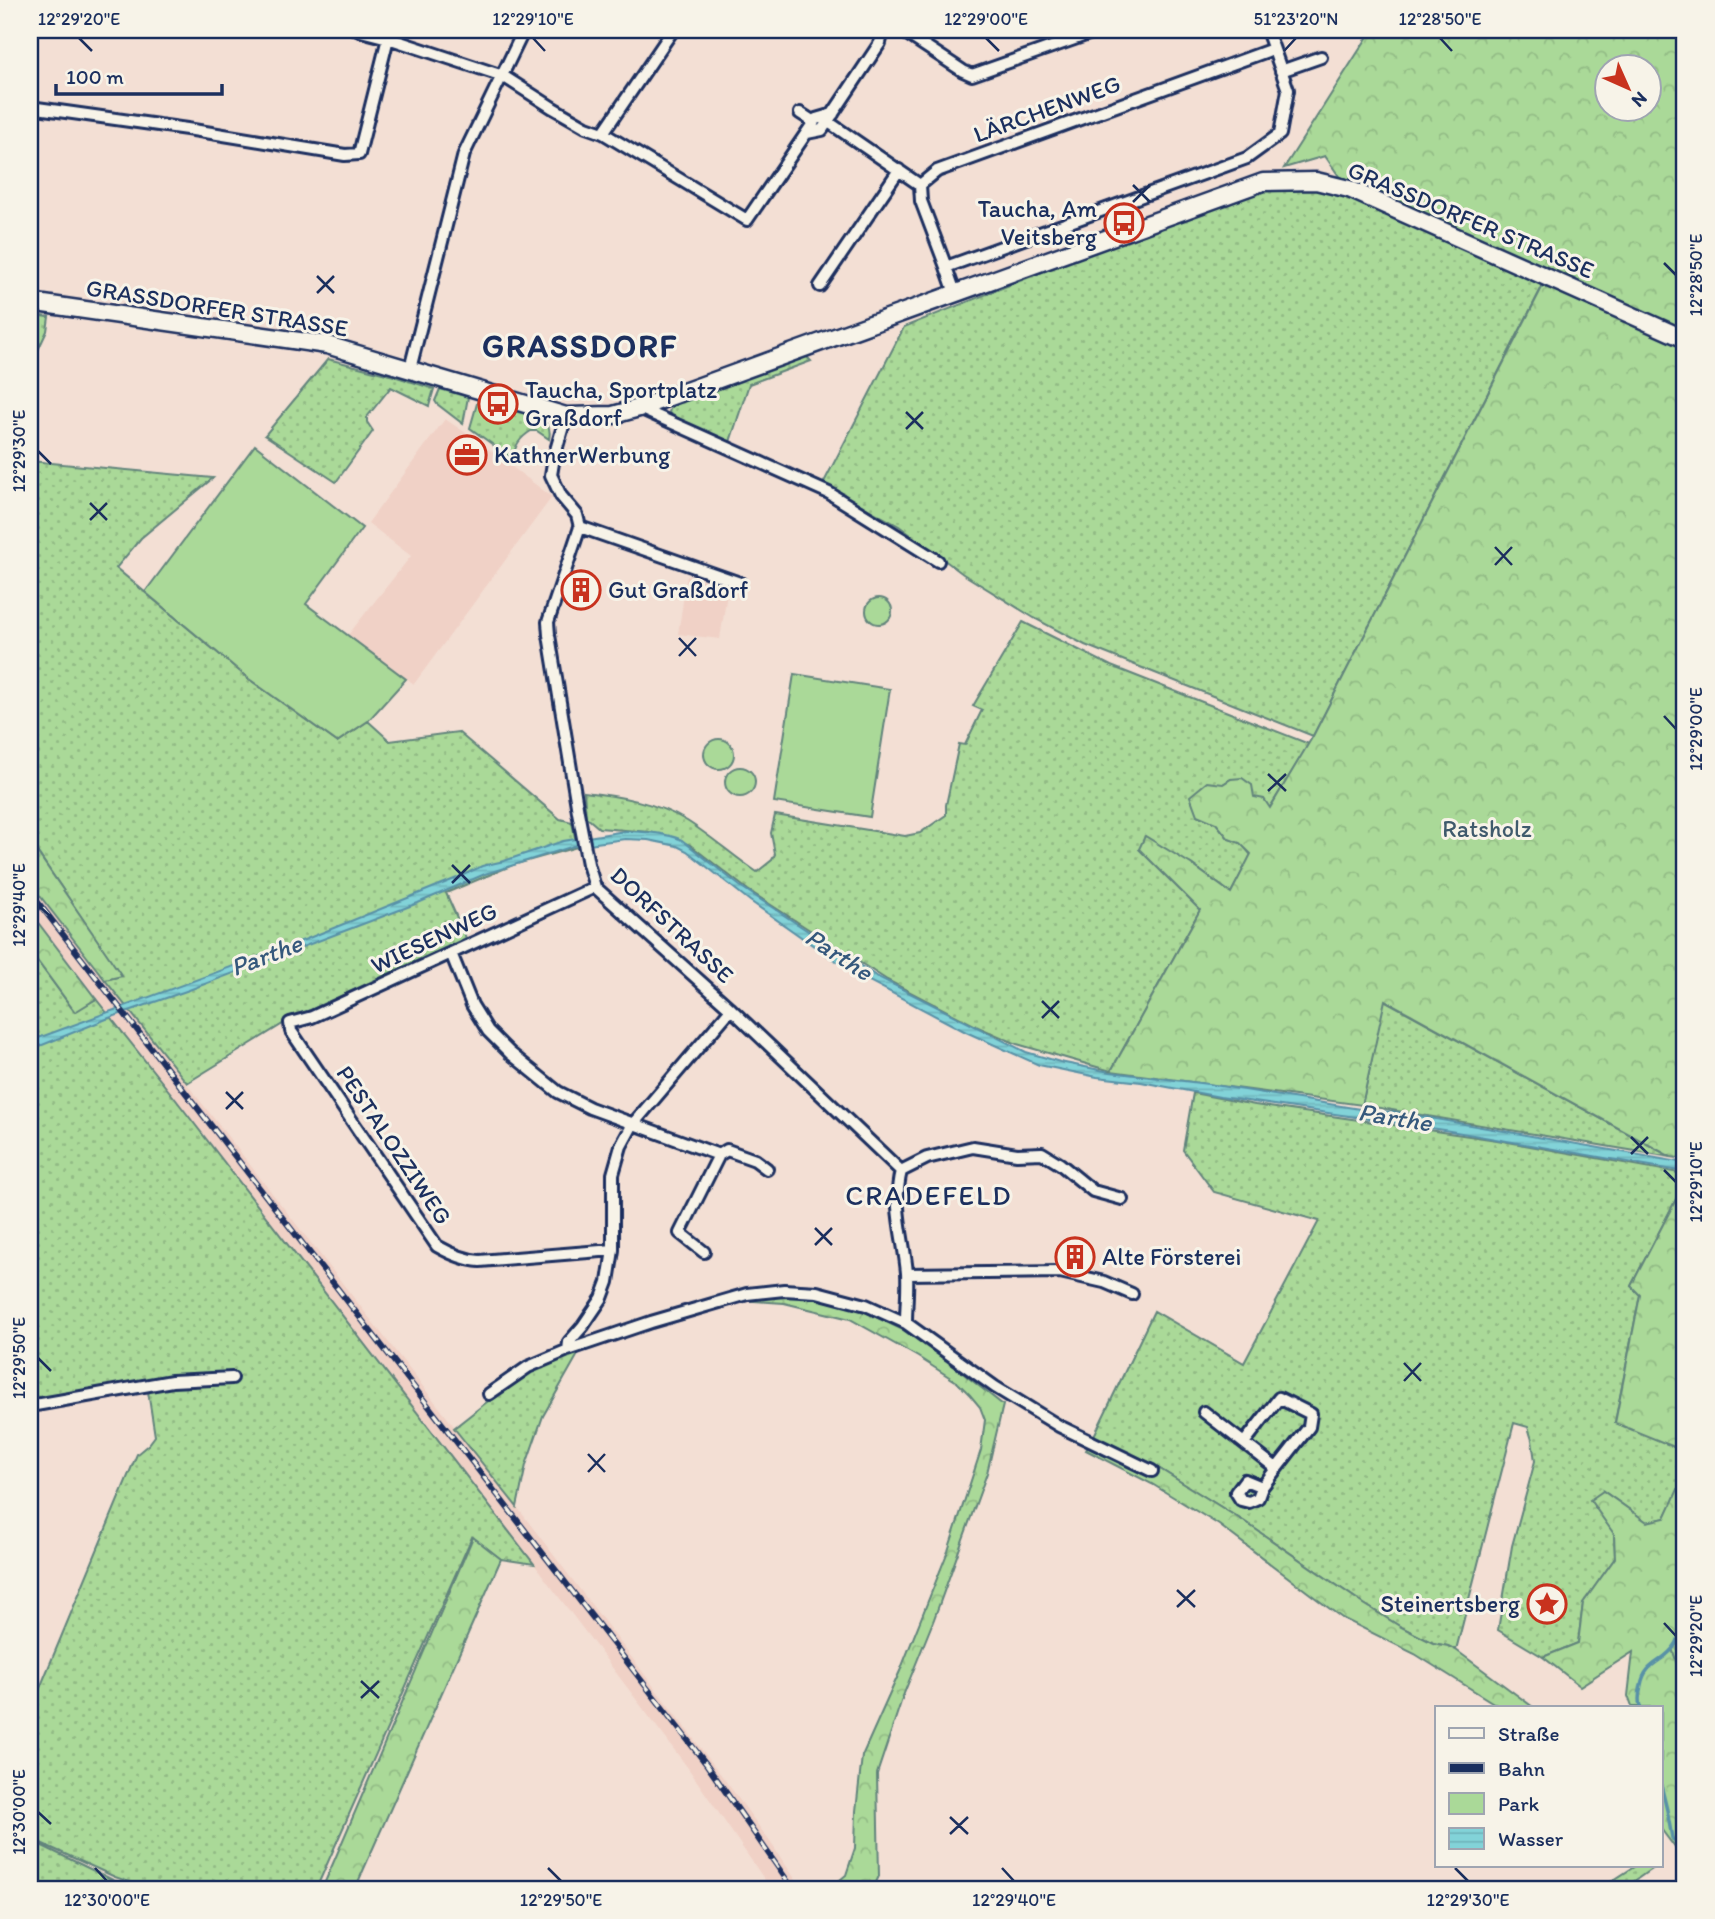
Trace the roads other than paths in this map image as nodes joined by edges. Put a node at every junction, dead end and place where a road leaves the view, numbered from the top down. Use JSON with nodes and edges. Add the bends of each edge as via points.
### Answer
{"nodes":[{"id":1,"x":357,"y":30,"type":"edge"},
{"id":2,"x":524,"y":30,"type":"edge"},
{"id":3,"x":673,"y":30,"type":"edge"},
{"id":4,"x":883,"y":30,"type":"edge"},
{"id":5,"x":901,"y":30,"type":"edge"},
{"id":6,"x":1100,"y":30,"type":"edge"},
{"id":7,"x":1269,"y":31,"type":"edge"},
{"id":8,"x":388,"y":38,"type":"junction"},
{"id":9,"x":1273,"y":49,"type":"junction"},
{"id":10,"x":1321,"y":57,"type":"dead end"},
{"id":11,"x":1281,"y":71,"type":"junction"},
{"id":12,"x":503,"y":76,"type":"junction"},
{"id":13,"x":30,"y":107,"type":"edge"},
{"id":14,"x":800,"y":113,"type":"dead end"},
{"id":15,"x":824,"y":119,"type":"junction"},
{"id":16,"x":603,"y":134,"type":"junction"},
{"id":17,"x":899,"y":170,"type":"junction"},
{"id":18,"x":920,"y":185,"type":"junction"},
{"id":19,"x":946,"y":267,"type":"junction"},
{"id":20,"x":820,"y":286,"type":"dead end"},
{"id":21,"x":955,"y":293,"type":"junction"},
{"id":22,"x":30,"y":302,"type":"edge"},
{"id":23,"x":1685,"y":339,"type":"edge"},
{"id":24,"x":410,"y":369,"type":"junction"},
{"id":25,"x":639,"y":408,"type":"junction"},
{"id":26,"x":566,"y":416,"type":"junction"},
{"id":27,"x":580,"y":527,"type":"junction"},
{"id":28,"x":938,"y":561,"type":"dead end"},
{"id":29,"x":740,"y":583,"type":"dead end"},
{"id":30,"x":595,"y":887,"type":"junction"},
{"id":31,"x":451,"y":953,"type":"junction"},
{"id":32,"x":731,"y":1009,"type":"junction"},
{"id":33,"x":290,"y":1023,"type":"joint"},
{"id":34,"x":633,"y":1124,"type":"junction"},
{"id":35,"x":719,"y":1156,"type":"junction"},
{"id":36,"x":767,"y":1169,"type":"dead end"},
{"id":37,"x":901,"y":1171,"type":"junction"},
{"id":38,"x":1122,"y":1199,"type":"dead end"},
{"id":39,"x":613,"y":1250,"type":"junction"},
{"id":40,"x":704,"y":1252,"type":"dead end"},
{"id":41,"x":907,"y":1274,"type":"junction"},
{"id":42,"x":1132,"y":1294,"type":"dead end"},
{"id":43,"x":906,"y":1323,"type":"junction"},
{"id":44,"x":568,"y":1350,"type":"junction"},
{"id":45,"x":232,"y":1378,"type":"dead end"},
{"id":46,"x":489,"y":1394,"type":"dead end"},
{"id":47,"x":30,"y":1406,"type":"edge"},
{"id":48,"x":1204,"y":1412,"type":"dead end"},
{"id":49,"x":1244,"y":1443,"type":"junction"},
{"id":50,"x":1276,"y":1468,"type":"junction"},
{"id":51,"x":1152,"y":1471,"type":"dead end"},
{"id":52,"x":1262,"y":1487,"type":"dead end"}],
"edges":[{"from":1,"to":8,"type":"street"},
{"from":2,"to":12,"type":"street"},
{"from":3,"to":16,"type":"street"},
{"from":4,"to":15,"type":"street","via":[[880,43]]},
{"from":5,"to":6,"type":"street","via":[[972,75]]},
{"from":7,"to":9,"type":"street"},
{"from":8,"to":12,"type":"street"},
{"from":8,"to":13,"type":"street","via":[[359,154]]},
{"from":9,"to":11,"type":"street"},
{"from":9,"to":18,"type":"street","name":"LÄRCHENWEG","via":[[937,171]]},
{"from":10,"to":11,"type":"street"},
{"from":11,"to":19,"type":"street","via":[[1288,90],[1280,134],[1247,158]]},
{"from":12,"to":16,"type":"street"},
{"from":12,"to":24,"type":"street","via":[[464,155]]},
{"from":14,"to":15,"type":"street"},
{"from":15,"to":16,"type":"street","via":[[822,130],[807,133],[747,220]]},
{"from":15,"to":17,"type":"street"},
{"from":17,"to":18,"type":"street"},
{"from":17,"to":20,"type":"street"},
{"from":18,"to":19,"type":"street","via":[[921,201]]},
{"from":19,"to":21,"type":"street"},
{"from":21,"to":23,"type":"street","name":"GRASSDORFER STRASSE","via":[[1263,183],[1316,181],[1349,190]]},
{"from":21,"to":25,"type":"street","name":"GRASSDORFER STRASSE"},
{"from":22,"to":24,"type":"street","name":"GRASSDORFER STRASSE","via":[[327,345]]},
{"from":24,"to":26,"type":"street","name":"GRASSDORFER STRASSE"},
{"from":25,"to":26,"type":"street","name":"GRASSDORFER STRASSE","via":[[613,415]]},
{"from":25,"to":28,"type":"street","via":[[829,493]]},
{"from":26,"to":27,"type":"street","via":[[551,475]]},
{"from":27,"to":29,"type":"street"},
{"from":27,"to":30,"type":"street","name":"DORFSTRASSE","via":[[548,622],[548,635]]},
{"from":30,"to":31,"type":"street","name":"WIESENWEG"},
{"from":30,"to":32,"type":"street","name":"DORFSTRASSE"},
{"from":31,"to":33,"type":"street","name":"WIESENWEG"},
{"from":31,"to":34,"type":"street","via":[[482,1023],[510,1053],[558,1092]]},
{"from":32,"to":34,"type":"street"},
{"from":32,"to":37,"type":"street","name":"DORFSTRASSE"},
{"from":33,"to":39,"type":"street","name":"PESTALOZZIWEG","via":[[291,1031],[438,1246],[480,1261]]},
{"from":34,"to":35,"type":"street"},
{"from":34,"to":39,"type":"street","via":[[612,1174]]},
{"from":35,"to":36,"type":"street","via":[[727,1150]]},
{"from":35,"to":40,"type":"street","via":[[680,1233]]},
{"from":37,"to":38,"type":"street","via":[[927,1157],[973,1147],[1042,1153],[1093,1191]]},
{"from":37,"to":41,"type":"street","via":[[897,1208]]},
{"from":39,"to":44,"type":"street","via":[[602,1297]]},
{"from":41,"to":42,"type":"street","via":[[1060,1272]]},
{"from":41,"to":43,"type":"street"},
{"from":43,"to":44,"type":"street","via":[[866,1305],[784,1290],[747,1294]]},
{"from":43,"to":51,"type":"street","via":[[1059,1426]]},
{"from":44,"to":46,"type":"street","via":[[528,1367]]},
{"from":45,"to":47,"type":"street","via":[[172,1381]]},
{"from":48,"to":49,"type":"street"},
{"from":49,"to":50,"type":"street"},
{"from":49,"to":50,"type":"street","via":[[1279,1398],[1311,1413],[1309,1427]]},
{"from":50,"to":52,"type":"street"}]}
